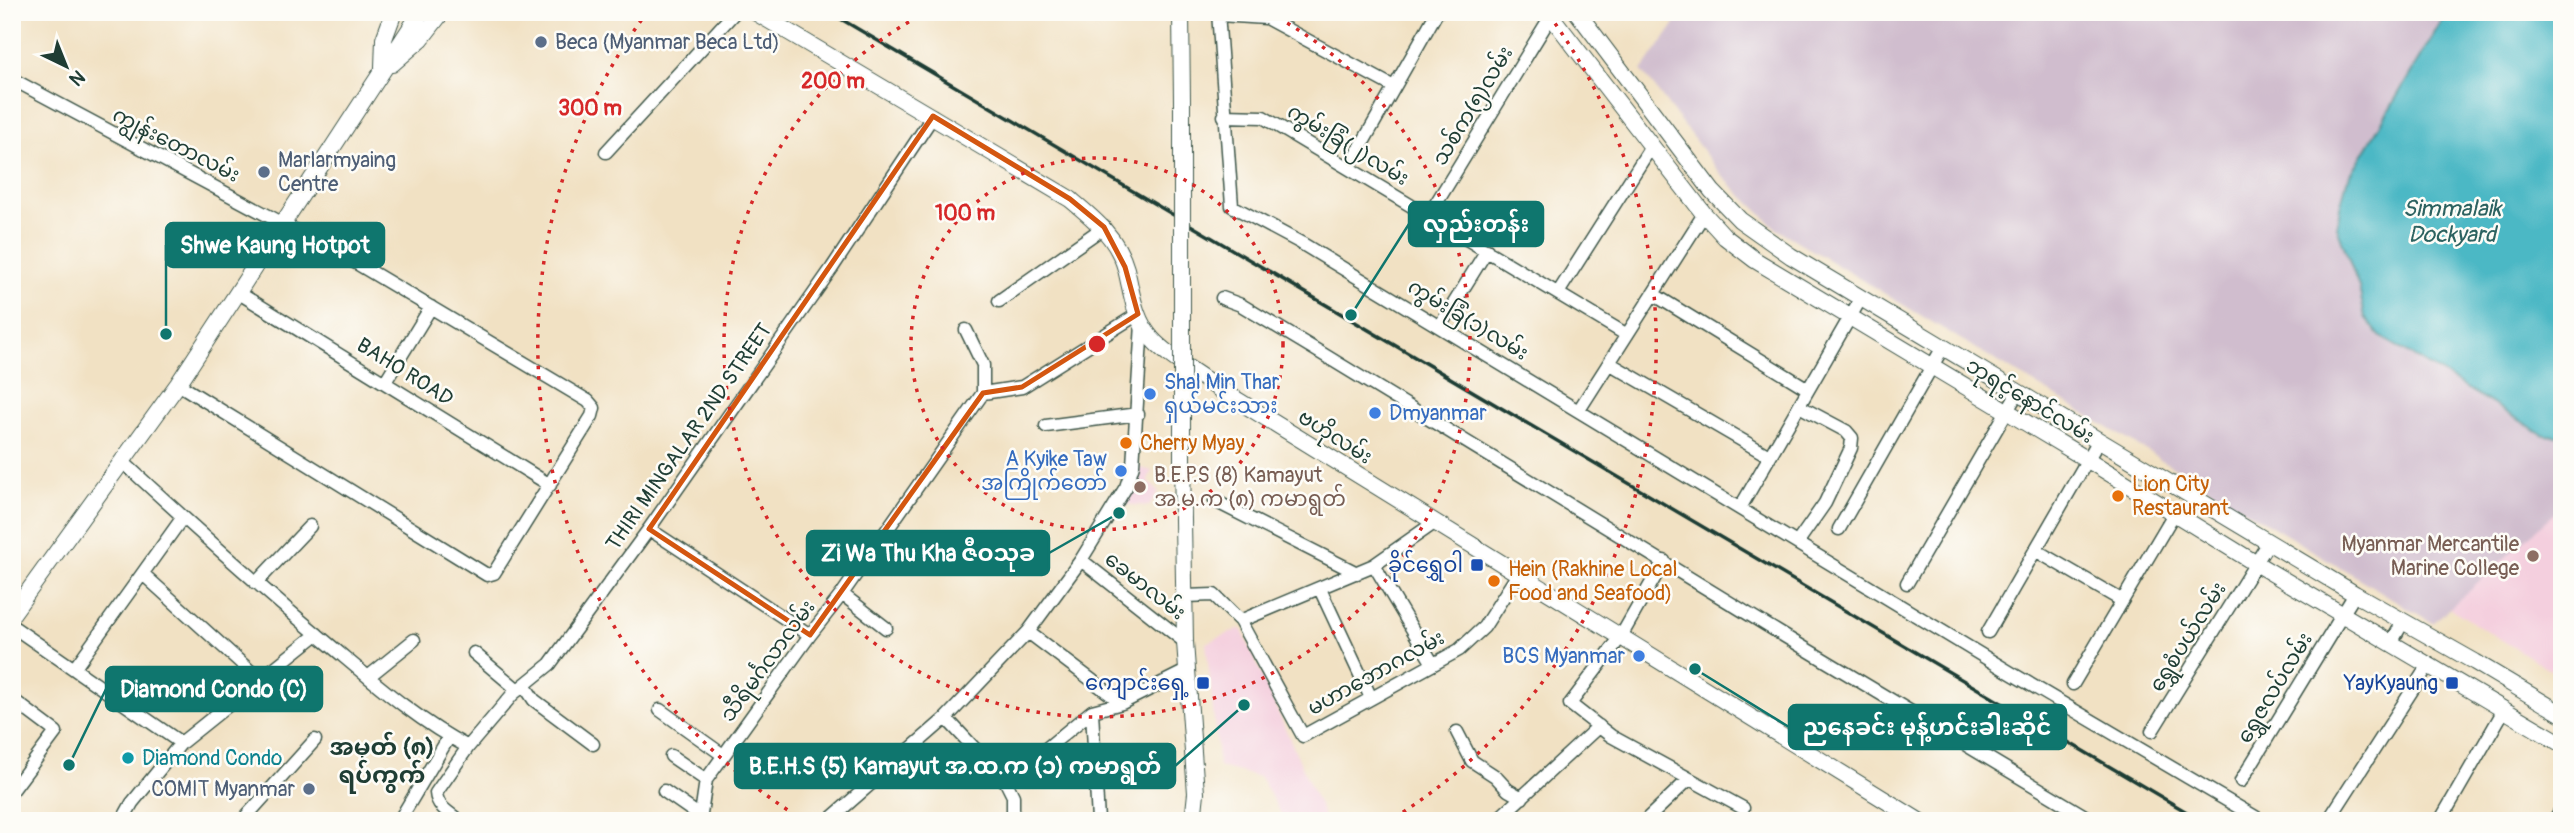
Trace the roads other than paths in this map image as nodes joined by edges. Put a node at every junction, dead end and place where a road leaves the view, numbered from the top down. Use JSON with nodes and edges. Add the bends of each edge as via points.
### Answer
{"nodes":[{"id":1,"x":394,"y":12,"type":"edge"},
{"id":2,"x":421,"y":12,"type":"edge"},
{"id":3,"x":442,"y":12,"type":"edge"},
{"id":4,"x":735,"y":12,"type":"edge"},
{"id":5,"x":755,"y":12,"type":"edge"},
{"id":6,"x":1181,"y":12,"type":"edge"},
{"id":7,"x":1437,"y":12,"type":"edge"},
{"id":8,"x":1577,"y":12,"type":"edge"},
{"id":9,"x":1218,"y":14,"type":"edge"},
{"id":10,"x":1549,"y":14,"type":"edge"},
{"id":11,"x":1616,"y":65,"type":"junction"},
{"id":12,"x":383,"y":73,"type":"junction"},
{"id":13,"x":1599,"y":78,"type":"junction"},
{"id":14,"x":12,"y":79,"type":"edge"},
{"id":15,"x":1394,"y":87,"type":"junction"},
{"id":16,"x":933,"y":116,"type":"junction"},
{"id":17,"x":1224,"y":116,"type":"junction"},
{"id":18,"x":1674,"y":141,"type":"junction"},
{"id":19,"x":1654,"y":150,"type":"junction"},
{"id":20,"x":606,"y":152,"type":"dead end"},
{"id":21,"x":1349,"y":167,"type":"junction"},
{"id":22,"x":1704,"y":214,"type":"junction"},
{"id":23,"x":1429,"y":215,"type":"junction"},
{"id":24,"x":285,"y":223,"type":"junction"},
{"id":25,"x":1104,"y":227,"type":"junction"},
{"id":26,"x":1487,"y":250,"type":"junction"},
{"id":27,"x":239,"y":293,"type":"junction"},
{"id":28,"x":1558,"y":293,"type":"junction"},
{"id":29,"x":1653,"y":295,"type":"junction"},
{"id":30,"x":1222,"y":298,"type":"dead end"},
{"id":31,"x":1861,"y":298,"type":"junction"},
{"id":32,"x":999,"y":300,"type":"dead end"},
{"id":33,"x":431,"y":307,"type":"junction"},
{"id":34,"x":1850,"y":317,"type":"junction"},
{"id":35,"x":1140,"y":319,"type":"junction"},
{"id":36,"x":1440,"y":326,"type":"junction"},
{"id":37,"x":966,"y":330,"type":"dead end"},
{"id":38,"x":1627,"y":335,"type":"junction"},
{"id":39,"x":1943,"y":347,"type":"junction"},
{"id":40,"x":1609,"y":363,"type":"junction"},
{"id":41,"x":1932,"y":366,"type":"junction"},
{"id":42,"x":385,"y":382,"type":"junction"},
{"id":43,"x":178,"y":384,"type":"junction"},
{"id":44,"x":1808,"y":389,"type":"junction"},
{"id":45,"x":2018,"y":392,"type":"junction"},
{"id":46,"x":982,"y":394,"type":"junction"},
{"id":47,"x":1798,"y":406,"type":"junction"},
{"id":48,"x":1579,"y":410,"type":"junction"},
{"id":49,"x":2007,"y":413,"type":"junction"},
{"id":50,"x":1138,"y":414,"type":"junction"},
{"id":51,"x":1046,"y":426,"type":"dead end"},
{"id":52,"x":2099,"y":440,"type":"junction"},
{"id":53,"x":1769,"y":456,"type":"junction"},
{"id":54,"x":2088,"y":460,"type":"junction"},
{"id":55,"x":123,"y":462,"type":"junction"},
{"id":56,"x":550,"y":485,"type":"junction"},
{"id":57,"x":1215,"y":501,"type":"dead end"},
{"id":58,"x":1740,"y":508,"type":"junction"},
{"id":59,"x":2175,"y":512,"type":"junction"},
{"id":60,"x":183,"y":517,"type":"junction"},
{"id":61,"x":1434,"y":523,"type":"junction"},
{"id":62,"x":310,"y":526,"type":"dead end"},
{"id":63,"x":649,"y":529,"type":"junction"},
{"id":64,"x":1839,"y":529,"type":"dead end"},
{"id":65,"x":2269,"y":542,"type":"junction"},
{"id":66,"x":1797,"y":543,"type":"junction"},
{"id":67,"x":2035,"y":550,"type":"junction"},
{"id":68,"x":1081,"y":560,"type":"junction"},
{"id":69,"x":1664,"y":561,"type":"junction"},
{"id":70,"x":2255,"y":563,"type":"junction"},
{"id":71,"x":1374,"y":565,"type":"junction"},
{"id":72,"x":1357,"y":573,"type":"junction"},
{"id":73,"x":143,"y":574,"type":"junction"},
{"id":74,"x":1518,"y":574,"type":"junction"},
{"id":75,"x":256,"y":583,"type":"junction"},
{"id":76,"x":1907,"y":583,"type":"dead end"},
{"id":77,"x":1320,"y":589,"type":"junction"},
{"id":78,"x":842,"y":594,"type":"junction"},
{"id":79,"x":2355,"y":594,"type":"junction"},
{"id":80,"x":1185,"y":596,"type":"junction"},
{"id":81,"x":2121,"y":600,"type":"junction"},
{"id":82,"x":12,"y":614,"type":"edge"},
{"id":83,"x":2342,"y":614,"type":"junction"},
{"id":84,"x":1240,"y":621,"type":"junction"},
{"id":85,"x":2403,"y":622,"type":"junction"},
{"id":86,"x":12,"y":626,"type":"edge"},
{"id":87,"x":886,"y":628,"type":"dead end"},
{"id":88,"x":1028,"y":632,"type":"junction"},
{"id":89,"x":1988,"y":632,"type":"dead end"},
{"id":90,"x":317,"y":634,"type":"junction"},
{"id":91,"x":810,"y":635,"type":"junction"},
{"id":92,"x":1620,"y":638,"type":"junction"},
{"id":93,"x":414,"y":640,"type":"dead end"},
{"id":94,"x":1185,"y":642,"type":"junction"},
{"id":95,"x":2391,"y":643,"type":"junction"},
{"id":96,"x":474,"y":653,"type":"dead end"},
{"id":97,"x":1433,"y":664,"type":"junction"},
{"id":98,"x":2429,"y":664,"type":"junction"},
{"id":99,"x":74,"y":669,"type":"junction"},
{"id":100,"x":1188,"y":670,"type":"junction"},
{"id":101,"x":368,"y":677,"type":"junction"},
{"id":102,"x":260,"y":680,"type":"junction"},
{"id":103,"x":2073,"y":684,"type":"dead end"},
{"id":104,"x":521,"y":688,"type":"junction"},
{"id":105,"x":1371,"y":698,"type":"junction"},
{"id":106,"x":12,"y":699,"type":"edge"},
{"id":107,"x":1122,"y":703,"type":"junction"},
{"id":108,"x":660,"y":710,"type":"dead end"},
{"id":109,"x":2504,"y":710,"type":"junction"},
{"id":110,"x":1092,"y":711,"type":"junction"},
{"id":111,"x":2562,"y":714,"type":"edge"},
{"id":112,"x":946,"y":718,"type":"junction"},
{"id":113,"x":1599,"y":726,"type":"junction"},
{"id":114,"x":2152,"y":731,"type":"dead end"},
{"id":115,"x":1457,"y":732,"type":"dead end"},
{"id":116,"x":449,"y":737,"type":"junction"},
{"id":117,"x":315,"y":740,"type":"dead end"},
{"id":118,"x":181,"y":743,"type":"junction"},
{"id":119,"x":593,"y":744,"type":"dead end"},
{"id":120,"x":2562,"y":744,"type":"edge"},
{"id":121,"x":468,"y":747,"type":"junction"},
{"id":122,"x":723,"y":755,"type":"junction"},
{"id":123,"x":671,"y":756,"type":"dead end"},
{"id":124,"x":1689,"y":779,"type":"junction"},
{"id":125,"x":706,"y":780,"type":"junction"},
{"id":126,"x":2241,"y":781,"type":"dead end"},
{"id":127,"x":1006,"y":782,"type":"junction"},
{"id":128,"x":12,"y":791,"type":"edge"},
{"id":129,"x":664,"y":791,"type":"dead end"},
{"id":130,"x":1522,"y":798,"type":"junction"},
{"id":131,"x":1742,"y":808,"type":"dead end"},
{"id":132,"x":2562,"y":808,"type":"edge"},
{"id":133,"x":700,"y":818,"type":"edge"},
{"id":134,"x":1911,"y":819,"type":"edge"},
{"id":135,"x":122,"y":821,"type":"edge"},
{"id":136,"x":242,"y":821,"type":"edge"},
{"id":137,"x":398,"y":821,"type":"edge"},
{"id":138,"x":460,"y":821,"type":"edge"},
{"id":139,"x":828,"y":821,"type":"edge"},
{"id":140,"x":1013,"y":821,"type":"edge"},
{"id":141,"x":1098,"y":821,"type":"edge"},
{"id":142,"x":1193,"y":821,"type":"edge"},
{"id":143,"x":1496,"y":821,"type":"edge"},
{"id":144,"x":1645,"y":821,"type":"edge"},
{"id":145,"x":2093,"y":821,"type":"edge"},
{"id":146,"x":2262,"y":821,"type":"edge"},
{"id":147,"x":2328,"y":821,"type":"edge"},
{"id":148,"x":2440,"y":821,"type":"edge"},
{"id":149,"x":2554,"y":821,"type":"edge"}],
"edges":[{"from":1,"to":12,"type":"main road","via":[[384,39]]},
{"from":2,"to":12,"type":"main road"},
{"from":3,"to":12,"type":"main road","via":[[421,39]]},
{"from":4,"to":20,"type":"street"},
{"from":5,"to":16,"type":"main road","name":"ဗဟိုလမ်း"},
{"from":6,"to":80,"type":"main road","bridge":true},
{"from":7,"to":15,"type":"street"},
{"from":8,"to":11,"type":"main road","name":"ဘုရင့်နောင်လမ်း"},
{"from":9,"to":15,"type":"street","via":[[1266,18]]},
{"from":9,"to":17,"type":"street"},
{"from":10,"to":13,"type":"main road","name":"ဘုရင့်နောင်လမ်း"},
{"from":10,"to":23,"type":"street","name":"သစ်က(၅)လမ်း"},
{"from":11,"to":13,"type":"main road"},
{"from":11,"to":18,"type":"main road","name":"ဘုရင့်နောင်လမ်း"},
{"from":12,"to":24,"type":"main road"},
{"from":13,"to":19,"type":"main road","name":"ဘုရင့်နောင်လမ်း"},
{"from":14,"to":24,"type":"street","name":"ကျွန်းတောလမ်း"},
{"from":15,"to":21,"type":"street"},
{"from":16,"to":25,"type":"main road","name":"ဗဟိုလမ်း","via":[[1070,199]]},
{"from":16,"to":63,"type":"street","name":"THIRI MINGALAR 2ND STREET"},
{"from":17,"to":21,"type":"street","name":"ကွမ်းခြံ(၂)လမ်း","via":[[1263,117]]},
{"from":17,"to":36,"type":"street","name":"ကွမ်းခြံ(၁)လမ်း","via":[[1232,206]]},
{"from":18,"to":19,"type":"main road"},
{"from":18,"to":31,"type":"main road","name":"ဘုရင့်နောင်လမ်း","via":[[1740,220]]},
{"from":19,"to":22,"type":"main road","name":"ဘုရင့်နောင်လမ်း"},
{"from":19,"to":28,"type":"street"},
{"from":21,"to":23,"type":"street","name":"ကွမ်းခြံ(၂)လမ်း"},
{"from":22,"to":29,"type":"street"},
{"from":22,"to":34,"type":"main road","name":"ဘုရင့်နောင်လမ်း","via":[[1755,260]]},
{"from":23,"to":26,"type":"street","name":"ကွမ်းခြံ(၂)လမ်း"},
{"from":24,"to":27,"type":"main road"},
{"from":24,"to":33,"type":"street","name":"ကျွန်းတောလမ်း"},
{"from":25,"to":32,"type":"street"},
{"from":25,"to":35,"type":"main road","name":"ဗဟိုလမ်း","via":[[1125,267],[1130,297]]},
{"from":26,"to":28,"type":"street","name":"ကွမ်းခြံ(၂)လမ်း"},
{"from":26,"to":36,"type":"street"},
{"from":27,"to":42,"type":"street","name":"BAHO ROAD"},
{"from":27,"to":43,"type":"main road"},
{"from":28,"to":38,"type":"street","name":"ကွမ်းခြံ(၂)လမ်း"},
{"from":29,"to":38,"type":"street"},
{"from":29,"to":44,"type":"street"},
{"from":30,"to":69,"type":"street","via":[[1241,305]]},
{"from":31,"to":34,"type":"street"},
{"from":31,"to":39,"type":"main road","name":"ဘုရင့်နောင်လမ်း"},
{"from":33,"to":42,"type":"street"},
{"from":33,"to":56,"type":"street","name":"ကျွန်းတောလမ်း","via":[[594,408]]},
{"from":34,"to":41,"type":"main road","name":"ဘုရင့်နောင်လမ်း"},
{"from":34,"to":44,"type":"street"},
{"from":35,"to":46,"type":"street","via":[[1022,387]]},
{"from":35,"to":50,"type":"street"},
{"from":35,"to":61,"type":"main road","name":"ဗဟိုလမ်း","via":[[1152,339],[1216,387]]},
{"from":36,"to":48,"type":"street","name":"ကွမ်းခြံ(၁)လမ်း"},
{"from":37,"to":46,"type":"street","via":[[983,365]]},
{"from":38,"to":40,"type":"street"},
{"from":39,"to":41,"type":"street"},
{"from":39,"to":45,"type":"main road","name":"ဘုရင့်နောင်လမ်း"},
{"from":40,"to":48,"type":"street"},
{"from":40,"to":53,"type":"street"},
{"from":41,"to":49,"type":"main road","name":"ဘုရင့်နောင်လမ်း"},
{"from":41,"to":64,"type":"street"},
{"from":42,"to":56,"type":"street","name":"BAHO ROAD"},
{"from":43,"to":55,"type":"main road"},
{"from":43,"to":56,"type":"street","via":[[487,575],[494,573]]},
{"from":44,"to":47,"type":"street"},
{"from":45,"to":49,"type":"street"},
{"from":45,"to":52,"type":"main road","name":"ဘုရင့်နောင်လမ်း"},
{"from":46,"to":78,"type":"street","name":"သီရိမင်္ဂလာလမ်း"},
{"from":47,"to":53,"type":"street"},
{"from":47,"to":66,"type":"street","via":[[1846,431],[1852,439],[1825,503]]},
{"from":48,"to":58,"type":"street","name":"ကွမ်းခြံ(၁)လမ်း"},
{"from":49,"to":54,"type":"main road","name":"ဘုရင့်နောင်လမ်း"},
{"from":49,"to":76,"type":"street"},
{"from":50,"to":51,"type":"street"},
{"from":50,"to":68,"type":"street","via":[[1126,487]]},
{"from":52,"to":54,"type":"street"},
{"from":52,"to":65,"type":"main road","name":"ဘုရင့်နောင်လမ်း"},
{"from":53,"to":58,"type":"street"},
{"from":54,"to":59,"type":"main road","name":"ဘုရင့်နောင်လမ်း"},
{"from":54,"to":67,"type":"street"},
{"from":55,"to":60,"type":"street"},
{"from":55,"to":82,"type":"main road"},
{"from":57,"to":72,"type":"street"},
{"from":58,"to":66,"type":"street","name":"ကွမ်းခြံ(၁)လမ်း"},
{"from":59,"to":70,"type":"main road","name":"ဘုရင့်နောင်လမ်း"},
{"from":59,"to":81,"type":"street"},
{"from":60,"to":73,"type":"street"},
{"from":60,"to":75,"type":"street"},
{"from":61,"to":71,"type":"street"},
{"from":61,"to":74,"type":"main road","name":"ဗဟိုလမ်း"},
{"from":62,"to":75,"type":"street"},
{"from":63,"to":91,"type":"street"},
{"from":63,"to":104,"type":"street","name":"THIRI MINGALAR 2ND STREET","via":[[550,664]]},
{"from":65,"to":70,"type":"street","name":"ရွှေစံပယ်လမ်း"},
{"from":65,"to":79,"type":"main road","name":"ဘုရင့်နောင်လမ်း"},
{"from":66,"to":146,"type":"street","name":"ကွမ်းခြံ(၁)လမ်း"},
{"from":67,"to":81,"type":"street"},
{"from":67,"to":89,"type":"street"},
{"from":68,"to":88,"type":"street"},
{"from":68,"to":94,"type":"street","name":"ခေမာလမ်း"},
{"from":69,"to":92,"type":"street"},
{"from":69,"to":145,"type":"street"},
{"from":70,"to":83,"type":"main road","name":"ဘုရင့်နောင်လမ်း"},
{"from":70,"to":114,"type":"street","name":"ရွှေစံပယ်လမ်း"},
{"from":71,"to":72,"type":"street"},
{"from":71,"to":97,"type":"street"},
{"from":72,"to":77,"type":"street"},
{"from":73,"to":99,"type":"street"},
{"from":73,"to":102,"type":"street"},
{"from":74,"to":92,"type":"main road","name":"ဗဟိုလမ်း"},
{"from":74,"to":97,"type":"street","name":"မဟာဘောဂလမ်း","via":[[1484,627],[1459,650]]},
{"from":75,"to":90,"type":"street"},
{"from":77,"to":84,"type":"street"},
{"from":77,"to":105,"type":"street"},
{"from":78,"to":87,"type":"street"},
{"from":78,"to":91,"type":"street","name":"သီရိမင်္ဂလာလမ်း"},
{"from":79,"to":83,"type":"street","name":"ရွှေဇလပ်လမ်း"},
{"from":79,"to":85,"type":"main road","name":"ဘုရင့်နောင်လမ်း"},
{"from":80,"to":84,"type":"street","via":[[1214,595]]},
{"from":80,"to":94,"type":"main road"},
{"from":81,"to":103,"type":"street"},
{"from":83,"to":95,"type":"main road","name":"ဘုရင့်နောင်လမ်း"},
{"from":83,"to":126,"type":"street","name":"ရွှေဇလပ်လမ်း"},
{"from":84,"to":105,"type":"street","name":"မဟာဘောဂလမ်း","via":[[1301,735]]},
{"from":85,"to":95,"type":"street"},
{"from":85,"to":111,"type":"main road","name":"ဘုရင့်နောင်လမ်း"},
{"from":86,"to":99,"type":"street"},
{"from":88,"to":107,"type":"street"},
{"from":88,"to":112,"type":"street"},
{"from":90,"to":101,"type":"street"},
{"from":90,"to":102,"type":"street"},
{"from":91,"to":122,"type":"street","name":"သီရိမင်္ဂလာလမ်း"},
{"from":92,"to":113,"type":"street","via":[[1570,704]]},
{"from":92,"to":134,"type":"main road","name":"ဗဟိုလမ်း"},
{"from":93,"to":101,"type":"street"},
{"from":94,"to":100,"type":"main road"},
{"from":95,"to":98,"type":"main road","name":"ဘုရင့်နောင်လမ်း"},
{"from":96,"to":104,"type":"street"},
{"from":97,"to":105,"type":"street","name":"မဟာဘောဂလမ်း"},
{"from":98,"to":109,"type":"main road","name":"ဘုရင့်နောင်လမ်း"},
{"from":98,"to":147,"type":"street"},
{"from":99,"to":118,"type":"street"},
{"from":100,"to":107,"type":"street"},
{"from":100,"to":142,"type":"main road","via":[[1196,793]]},
{"from":101,"to":116,"type":"street"},
{"from":102,"to":118,"type":"street"},
{"from":104,"to":119,"type":"street"},
{"from":104,"to":121,"type":"street","name":"THIRI MINGALAR 2ND STREET"},
{"from":106,"to":128,"type":"street","via":[[56,732]]},
{"from":107,"to":110,"type":"street"},
{"from":108,"to":122,"type":"street"},
{"from":109,"to":120,"type":"main road","name":"ဘုရင့်နောင်လမ်း"},
{"from":109,"to":148,"type":"street"},
{"from":110,"to":127,"type":"street"},
{"from":110,"to":141,"type":"street"},
{"from":112,"to":127,"type":"street"},
{"from":112,"to":139,"type":"street"},
{"from":113,"to":124,"type":"street"},
{"from":113,"to":130,"type":"street"},
{"from":115,"to":130,"type":"street","via":[[1472,761]]},
{"from":116,"to":121,"type":"street"},
{"from":116,"to":137,"type":"street"},
{"from":117,"to":136,"type":"street"},
{"from":118,"to":135,"type":"street"},
{"from":121,"to":138,"type":"street","name":"THIRI MINGALAR 2ND STREET","via":[[436,793],[441,807]]},
{"from":122,"to":125,"type":"street","name":"သီရိမင်္ဂလာလမ်း"},
{"from":123,"to":125,"type":"street"},
{"from":124,"to":131,"type":"street"},
{"from":124,"to":144,"type":"street"},
{"from":125,"to":133,"type":"street","name":"သီရိမင်္ဂလာလမ်း"},
{"from":127,"to":140,"type":"street","via":[[1013,796]]},
{"from":129,"to":133,"type":"street"},
{"from":130,"to":143,"type":"street"},
{"from":132,"to":149,"type":"street"}]}
